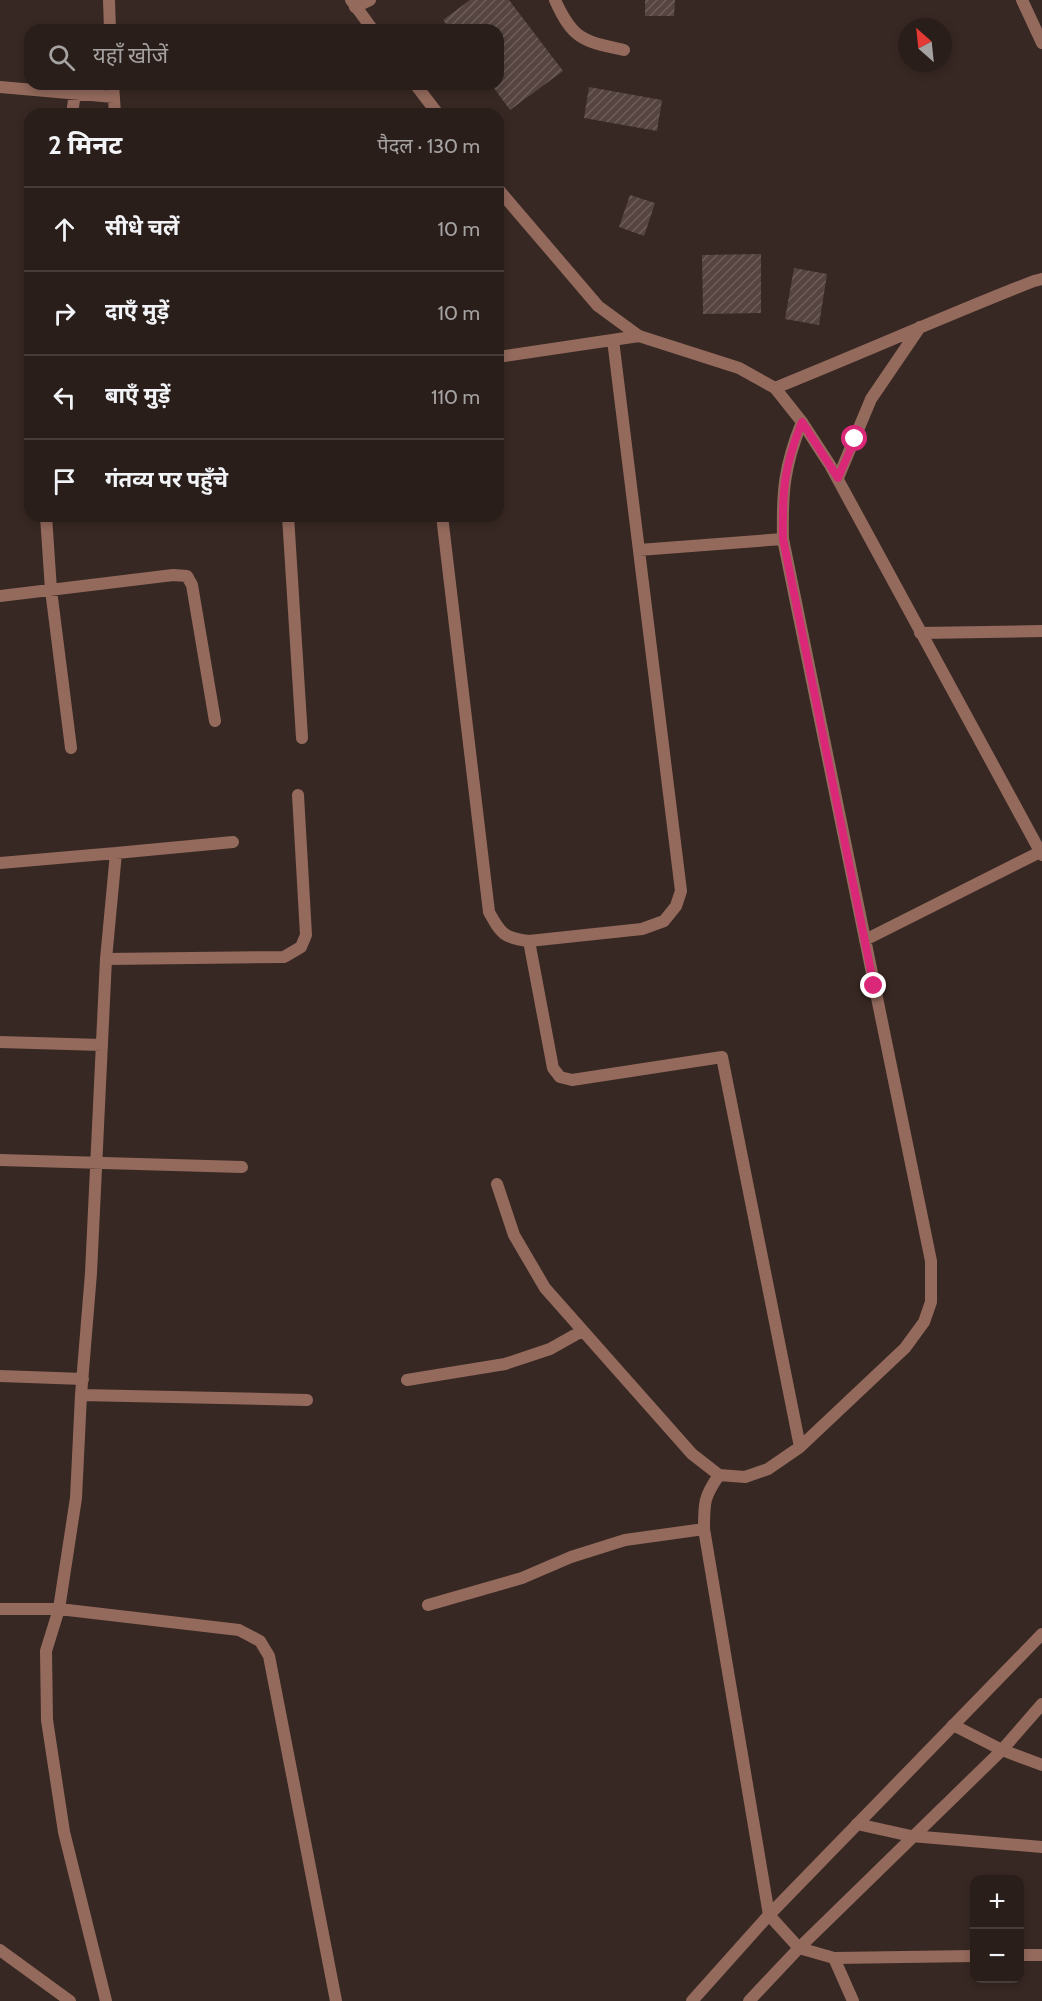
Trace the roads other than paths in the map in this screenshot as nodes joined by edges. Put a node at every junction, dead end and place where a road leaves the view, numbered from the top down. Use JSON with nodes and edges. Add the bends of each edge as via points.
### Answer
{"nodes":[{"id":1,"x":109,"y":0,"type":"edge"},
{"id":2,"x":370,"y":0,"type":"edge"},
{"id":3,"x":555,"y":0,"type":"edge"},
{"id":4,"x":1023,"y":0,"type":"edge"},
{"id":5,"x":353,"y":3,"type":"edge"},
{"id":6,"x":110,"y":24,"type":"edge"},
{"id":7,"x":369,"y":24,"type":"edge"},
{"id":8,"x":1042,"y":43,"type":"edge"},
{"id":9,"x":624,"y":50,"type":"dead end"},
{"id":10,"x":0,"y":87,"type":"edge"},
{"id":11,"x":24,"y":89,"type":"edge"},
{"id":12,"x":38,"y":90,"type":"edge"},
{"id":13,"x":114,"y":90,"type":"edge"},
{"id":14,"x":420,"y":90,"type":"edge"},
{"id":15,"x":75,"y":93,"type":"junction"},
{"id":16,"x":73,"y":108,"type":"edge"},
{"id":17,"x":115,"y":108,"type":"edge"},
{"id":18,"x":433,"y":108,"type":"edge"},
{"id":19,"x":504,"y":196,"type":"edge"},
{"id":20,"x":1042,"y":279,"type":"edge"},
{"id":21,"x":921,"y":326,"type":"junction"},
{"id":22,"x":639,"y":336,"type":"junction"},
{"id":23,"x":613,"y":340,"type":"junction"},
{"id":24,"x":504,"y":356,"type":"edge"},
{"id":25,"x":775,"y":388,"type":"junction"},
{"id":26,"x":802,"y":422,"type":"junction"},
{"id":27,"x":838,"y":478,"type":"junction"},
{"id":28,"x":46,"y":522,"type":"edge"},
{"id":29,"x":288,"y":522,"type":"edge"},
{"id":30,"x":443,"y":522,"type":"edge"},
{"id":31,"x":783,"y":539,"type":"junction"},
{"id":32,"x":639,"y":550,"type":"junction"},
{"id":33,"x":51,"y":590,"type":"junction"},
{"id":34,"x":0,"y":596,"type":"edge"},
{"id":35,"x":1042,"y":631,"type":"edge"},
{"id":36,"x":920,"y":633,"type":"junction"},
{"id":37,"x":215,"y":721,"type":"dead end"},
{"id":38,"x":302,"y":738,"type":"dead end"},
{"id":39,"x":71,"y":748,"type":"dead end"},
{"id":40,"x":298,"y":795,"type":"dead end"},
{"id":41,"x":233,"y":842,"type":"dead end"},
{"id":42,"x":116,"y":853,"type":"junction"},
{"id":43,"x":1041,"y":853,"type":"edge"},
{"id":44,"x":0,"y":863,"type":"edge"},
{"id":45,"x":865,"y":940,"type":"junction"},
{"id":46,"x":530,"y":941,"type":"junction"},
{"id":47,"x":106,"y":958,"type":"junction"},
{"id":48,"x":0,"y":1042,"type":"edge"},
{"id":49,"x":102,"y":1045,"type":"junction"},
{"id":50,"x":0,"y":1160,"type":"edge"},
{"id":51,"x":96,"y":1163,"type":"junction"},
{"id":52,"x":242,"y":1167,"type":"dead end"},
{"id":53,"x":497,"y":1184,"type":"dead end"},
{"id":54,"x":582,"y":1331,"type":"junction"},
{"id":55,"x":0,"y":1376,"type":"edge"},
{"id":56,"x":83,"y":1379,"type":"junction"},
{"id":57,"x":407,"y":1380,"type":"dead end"},
{"id":58,"x":81,"y":1395,"type":"junction"},
{"id":59,"x":307,"y":1400,"type":"dead end"},
{"id":60,"x":800,"y":1447,"type":"junction"},
{"id":61,"x":719,"y":1475,"type":"junction"},
{"id":62,"x":704,"y":1529,"type":"junction"},
{"id":63,"x":428,"y":1605,"type":"dead end"},
{"id":64,"x":0,"y":1609,"type":"edge"},
{"id":65,"x":59,"y":1610,"type":"junction"},
{"id":66,"x":1042,"y":1634,"type":"edge"},
{"id":67,"x":1042,"y":1704,"type":"edge"},
{"id":68,"x":953,"y":1725,"type":"junction"},
{"id":69,"x":1002,"y":1750,"type":"junction"},
{"id":70,"x":1042,"y":1765,"type":"edge"},
{"id":71,"x":857,"y":1824,"type":"junction"},
{"id":72,"x":911,"y":1836,"type":"junction"},
{"id":73,"x":1042,"y":1847,"type":"edge"},
{"id":74,"x":769,"y":1915,"type":"junction"},
{"id":75,"x":799,"y":1948,"type":"junction"},
{"id":76,"x":0,"y":1950,"type":"edge"},
{"id":77,"x":1024,"y":1955,"type":"edge"},
{"id":78,"x":1042,"y":1955,"type":"edge"},
{"id":79,"x":970,"y":1956,"type":"edge"},
{"id":80,"x":834,"y":1958,"type":"junction"},
{"id":81,"x":70,"y":2001,"type":"edge"},
{"id":82,"x":106,"y":2001,"type":"edge"},
{"id":83,"x":336,"y":2001,"type":"edge"},
{"id":84,"x":692,"y":2001,"type":"edge"},
{"id":85,"x":749,"y":2001,"type":"edge"},
{"id":86,"x":853,"y":2001,"type":"edge"}],
"edges":[{"from":1,"to":6,"type":"street"},
{"from":2,"to":5,"type":"street"},
{"from":3,"to":9,"type":"street","via":[[576,35],[590,43]]},
{"from":4,"to":8,"type":"street"},
{"from":5,"to":7,"type":"street"},
{"from":10,"to":11,"type":"street"},
{"from":12,"to":15,"type":"street"},
{"from":13,"to":15,"type":"street"},
{"from":13,"to":17,"type":"street"},
{"from":14,"to":18,"type":"street"},
{"from":15,"to":16,"type":"street"},
{"from":19,"to":22,"type":"street","via":[[598,306]]},
{"from":20,"to":21,"type":"street"},
{"from":21,"to":25,"type":"street"},
{"from":21,"to":27,"type":"street","via":[[871,399]]},
{"from":22,"to":23,"type":"street"},
{"from":22,"to":25,"type":"street","via":[[739,368]]},
{"from":23,"to":24,"type":"street"},
{"from":23,"to":32,"type":"street"},
{"from":25,"to":26,"type":"street"},
{"from":26,"to":27,"type":"street"},
{"from":26,"to":31,"type":"street","via":[[786,472]]},
{"from":27,"to":36,"type":"street"},
{"from":28,"to":33,"type":"street"},
{"from":29,"to":38,"type":"street"},
{"from":30,"to":46,"type":"street","via":[[489,912],[500,932],[512,939]]},
{"from":31,"to":32,"type":"street"},
{"from":31,"to":45,"type":"street"},
{"from":32,"to":46,"type":"street","via":[[681,891],[676,906],[664,921],[642,929]]},
{"from":33,"to":34,"type":"street"},
{"from":33,"to":37,"type":"street","via":[[187,576],[192,585]]},
{"from":33,"to":39,"type":"street"},
{"from":35,"to":36,"type":"street"},
{"from":36,"to":43,"type":"street"},
{"from":40,"to":47,"type":"street","via":[[306,935],[300,947],[284,957]]},
{"from":41,"to":42,"type":"street"},
{"from":42,"to":44,"type":"street"},
{"from":42,"to":47,"type":"street"},
{"from":43,"to":45,"type":"street"},
{"from":45,"to":60,"type":"street","via":[[931,1262],[931,1302],[924,1322],[905,1348]]},
{"from":46,"to":60,"type":"street","via":[[553,1068],[560,1077],[572,1080],[722,1057]]},
{"from":47,"to":49,"type":"street"},
{"from":48,"to":49,"type":"street"},
{"from":49,"to":51,"type":"street"},
{"from":50,"to":51,"type":"street"},
{"from":51,"to":52,"type":"street"},
{"from":51,"to":56,"type":"street"},
{"from":53,"to":54,"type":"street","via":[[527,1260]]},
{"from":54,"to":57,"type":"street","via":[[550,1349],[505,1364]]},
{"from":54,"to":61,"type":"street","via":[[692,1454]]},
{"from":55,"to":56,"type":"street"},
{"from":56,"to":58,"type":"street"},
{"from":58,"to":59,"type":"street"},
{"from":58,"to":65,"type":"street","via":[[76,1498]]},
{"from":60,"to":61,"type":"street","via":[[768,1470],[745,1477]]},
{"from":61,"to":62,"type":"street","via":[[707,1492]]},
{"from":62,"to":63,"type":"street","via":[[625,1540],[514,1581]]},
{"from":62,"to":74,"type":"street"},
{"from":64,"to":65,"type":"street"},
{"from":65,"to":82,"type":"street","via":[[46,1651],[47,1720],[64,1832]]},
{"from":65,"to":83,"type":"street","via":[[239,1630],[260,1641],[269,1656]]},
{"from":66,"to":68,"type":"street"},
{"from":67,"to":69,"type":"street"},
{"from":68,"to":69,"type":"street"},
{"from":68,"to":71,"type":"street"},
{"from":69,"to":70,"type":"street"},
{"from":69,"to":72,"type":"street"},
{"from":71,"to":72,"type":"street"},
{"from":71,"to":74,"type":"street"},
{"from":72,"to":73,"type":"street"},
{"from":72,"to":75,"type":"street"},
{"from":74,"to":75,"type":"street"},
{"from":74,"to":84,"type":"street"},
{"from":75,"to":80,"type":"street"},
{"from":75,"to":85,"type":"street"},
{"from":76,"to":81,"type":"street"},
{"from":77,"to":78,"type":"street"},
{"from":79,"to":80,"type":"street"},
{"from":80,"to":86,"type":"street"}]}
